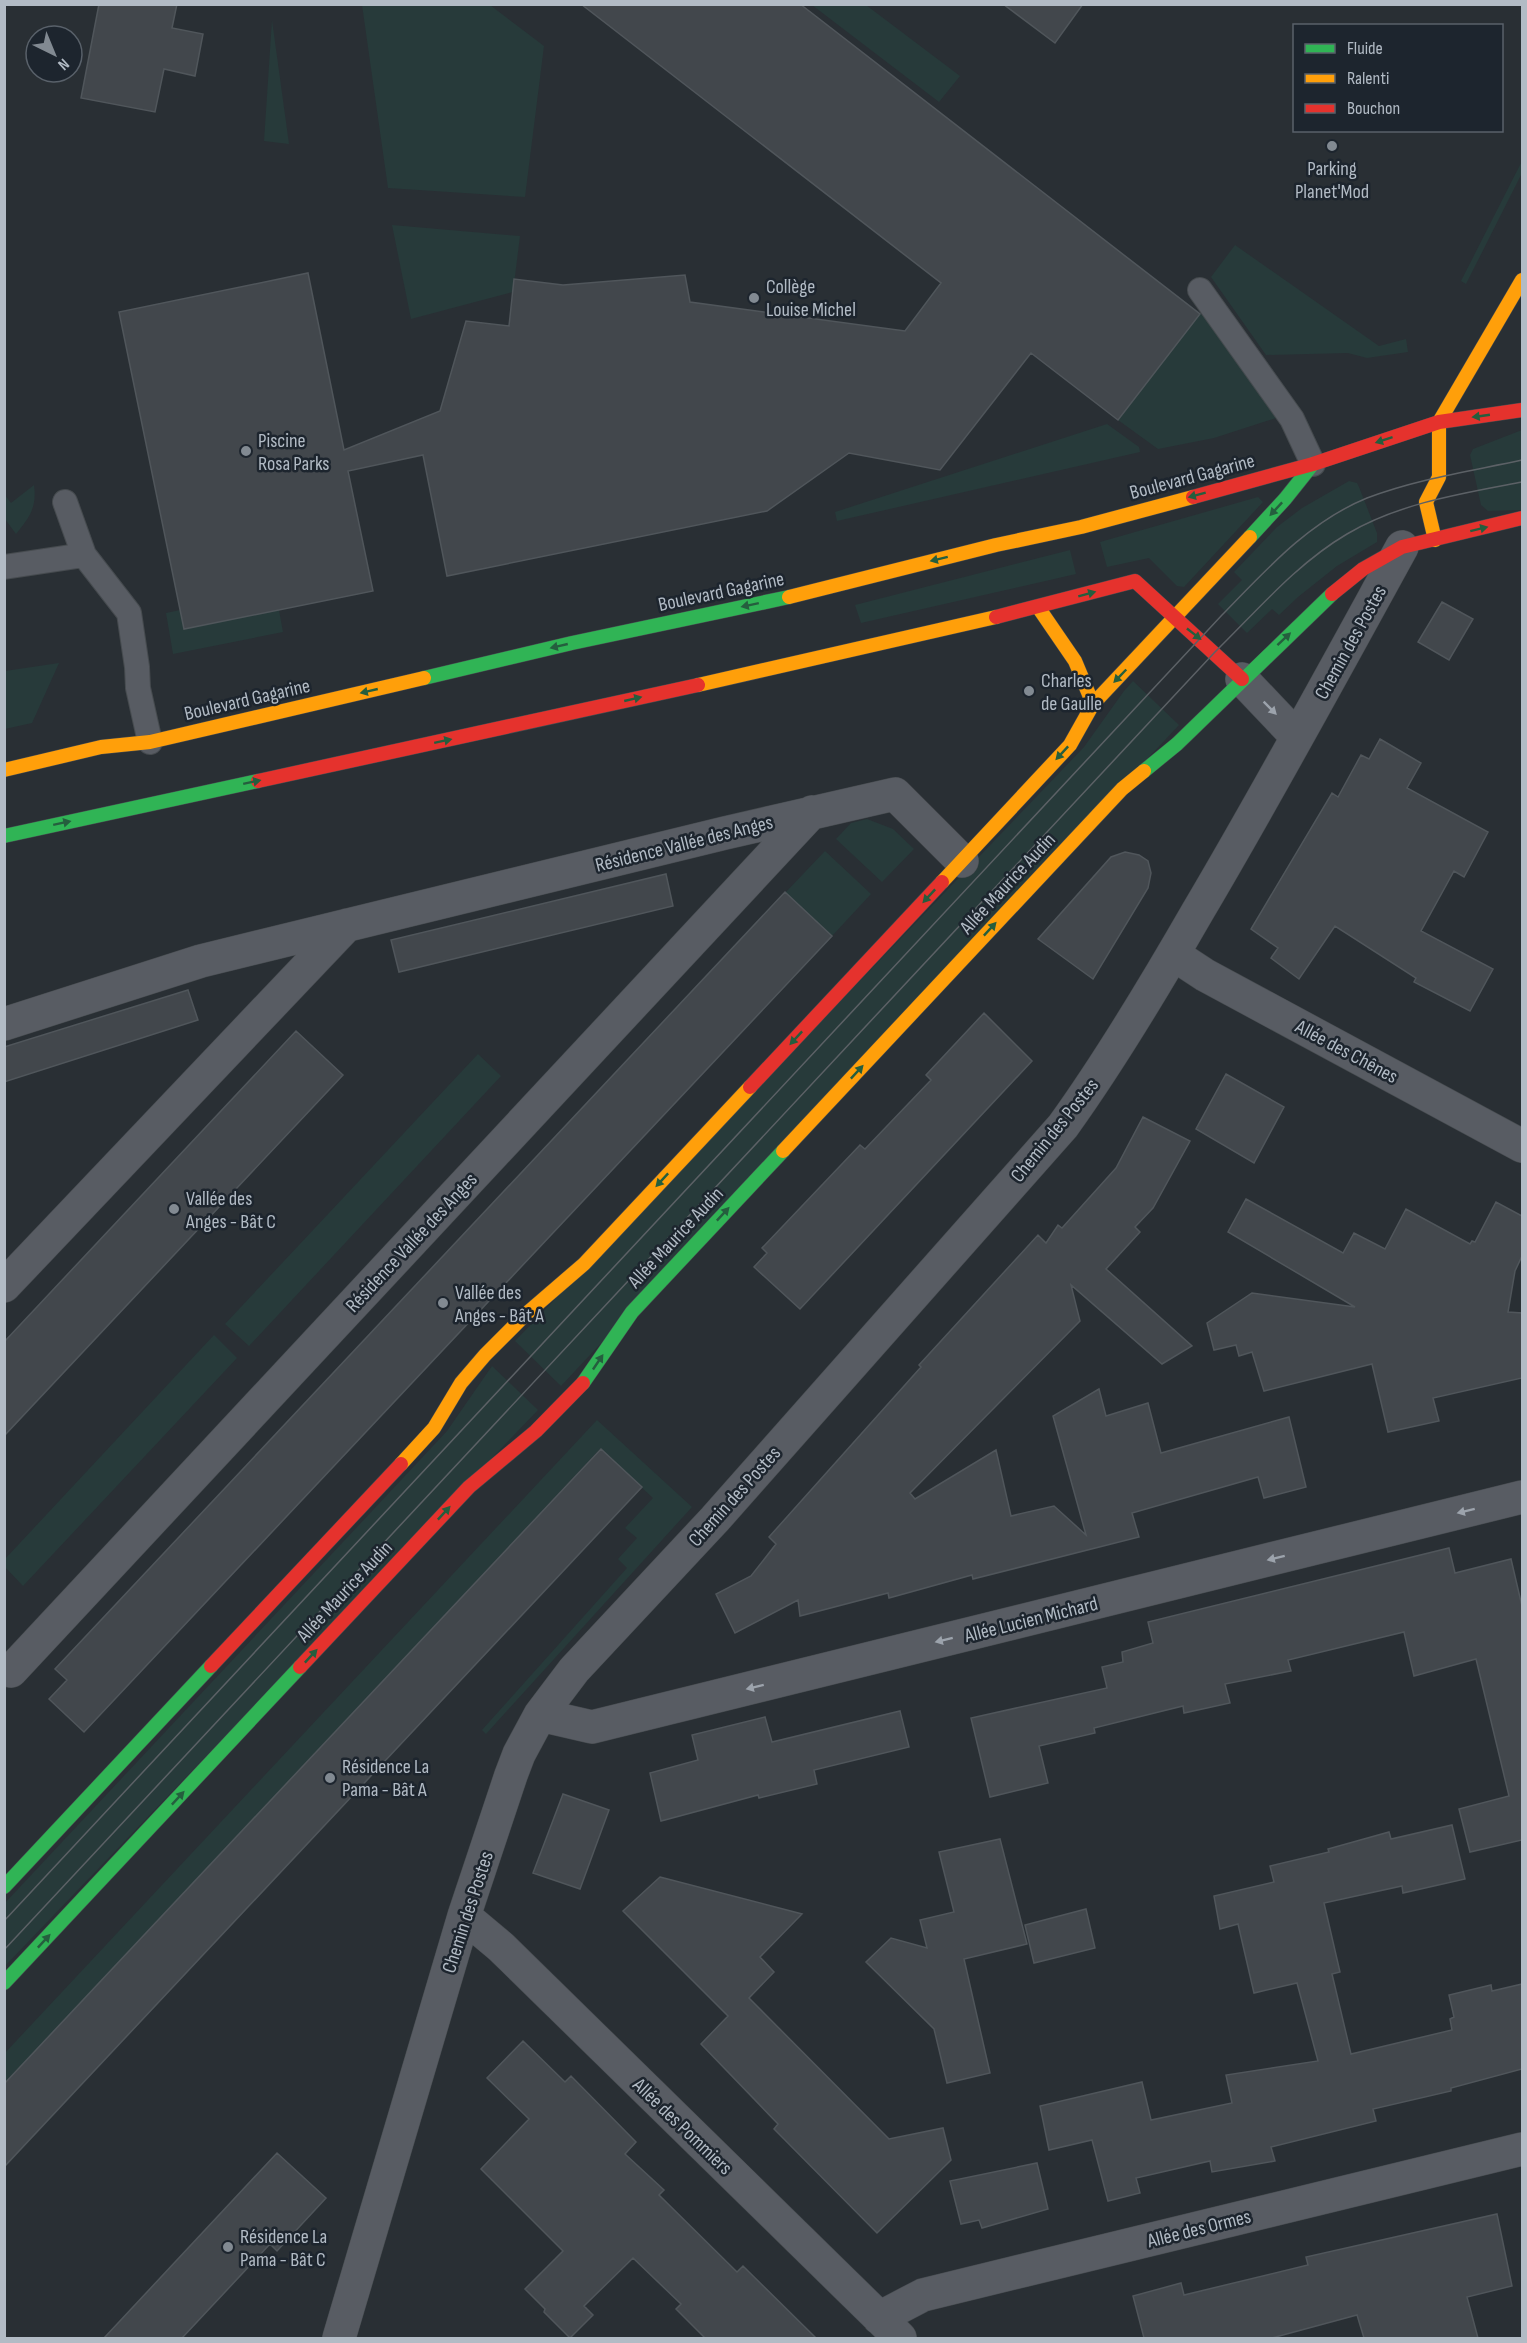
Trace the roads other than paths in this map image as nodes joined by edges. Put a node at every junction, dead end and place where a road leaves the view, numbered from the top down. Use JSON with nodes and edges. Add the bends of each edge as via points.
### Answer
{"nodes":[{"id":1,"x":1522,"y":280,"type":"edge"},
{"id":2,"x":1200,"y":290,"type":"dead end"},
{"id":3,"x":1522,"y":410,"type":"edge"},
{"id":4,"x":1439,"y":422,"type":"junction"},
{"id":5,"x":1313,"y":464,"type":"junction"},
{"id":6,"x":64,"y":502,"type":"dead end"},
{"id":7,"x":1522,"y":518,"type":"edge"},
{"id":8,"x":1435,"y":540,"type":"junction"},
{"id":9,"x":1402,"y":547,"type":"junction"},
{"id":10,"x":84,"y":555,"type":"junction"},
{"id":11,"x":4,"y":567,"type":"edge"},
{"id":12,"x":1038,"y":607,"type":"junction"},
{"id":13,"x":1174,"y":618,"type":"junction"},
{"id":14,"x":1242,"y":679,"type":"junction"},
{"id":15,"x":1093,"y":704,"type":"junction"},
{"id":16,"x":1297,"y":737,"type":"junction"},
{"id":17,"x":150,"y":742,"type":"junction"},
{"id":18,"x":4,"y":770,"type":"edge"},
{"id":19,"x":812,"y":812,"type":"junction"},
{"id":20,"x":4,"y":836,"type":"edge"},
{"id":21,"x":962,"y":861,"type":"junction"},
{"id":22,"x":347,"y":925,"type":"junction"},
{"id":23,"x":1173,"y":954,"type":"junction"},
{"id":24,"x":4,"y":1024,"type":"edge"},
{"id":25,"x":1522,"y":1146,"type":"edge"},
{"id":26,"x":4,"y":1286,"type":"edge"},
{"id":27,"x":1522,"y":1497,"type":"edge"},
{"id":28,"x":11,"y":1671,"type":"dead end"},
{"id":29,"x":540,"y":1715,"type":"junction"},
{"id":30,"x":4,"y":1887,"type":"edge"},
{"id":31,"x":464,"y":1916,"type":"junction"},
{"id":32,"x":4,"y":1983,"type":"edge"},
{"id":33,"x":1522,"y":2149,"type":"edge"},
{"id":34,"x":889,"y":2328,"type":"edge"},
{"id":35,"x":339,"y":2338,"type":"edge"}],
"edges":[{"from":1,"to":4,"type":"street"},
{"from":2,"to":5,"type":"lane","via":[[1292,419]]},
{"from":3,"to":4,"type":"street","name":"Boulevard Gagarine","one_way":true},
{"from":4,"to":5,"type":"street","name":"Boulevard Gagarine","one_way":true},
{"from":4,"to":8,"type":"street","via":[[1439,477],[1426,502]]},
{"from":5,"to":13,"type":"street","one_way":true},
{"from":5,"to":17,"type":"street","name":"Boulevard Gagarine","one_way":true,"via":[[1081,527],[815,591],[572,643]]},
{"from":6,"to":10,"type":"lane"},
{"from":8,"to":7,"type":"street","name":"Allée Maurice Audin","one_way":true},
{"from":8,"to":9,"type":"street","name":"Allée Maurice Audin"},
{"from":14,"to":9,"type":"street","name":"Allée Maurice Audin","one_way":true,"via":[[1340,587]]},
{"from":9,"to":16,"type":"street","name":"Chemin des Postes"},
{"from":10,"to":11,"type":"lane"},
{"from":10,"to":17,"type":"lane","via":[[129,613],[138,688]]},
{"from":12,"to":13,"type":"street","one_way":true,"via":[[1135,581]]},
{"from":12,"to":15,"type":"street","via":[[1075,661]]},
{"from":20,"to":12,"type":"street","one_way":true},
{"from":13,"to":14,"type":"street","one_way":true},
{"from":13,"to":15,"type":"street","one_way":true},
{"from":14,"to":16,"type":"street","one_way":true},
{"from":32,"to":14,"type":"street","name":"Allée Maurice Audin","one_way":true,"via":[[469,1487],[536,1431],[585,1381],[632,1312],[1122,789],[1177,744]]},
{"from":15,"to":21,"type":"street","one_way":true,"via":[[1070,745]]},
{"from":16,"to":23,"type":"street","name":"Chemin des Postes"},
{"from":17,"to":18,"type":"street","name":"Boulevard Gagarine","via":[[101,747]]},
{"from":19,"to":21,"type":"street","name":"Résidence Vallée des Anges","via":[[895,794]]},
{"from":19,"to":22,"type":"street","name":"Résidence Vallée des Anges"},
{"from":19,"to":28,"type":"street","name":"Résidence Vallée des Anges"},
{"from":21,"to":30,"type":"street","one_way":true,"via":[[584,1264],[495,1344],[470,1371],[434,1428]]},
{"from":22,"to":24,"type":"street","name":"Résidence Vallée des Anges","via":[[201,961]]},
{"from":22,"to":26,"type":"street"},
{"from":23,"to":25,"type":"street","name":"Allée des Chênes"},
{"from":23,"to":29,"type":"street","name":"Chemin des Postes","via":[[1091,1088],[1063,1126],[715,1519],[574,1670]]},
{"from":27,"to":29,"type":"street","name":"Allée Lucien Michard","one_way":true,"via":[[592,1727]]},
{"from":29,"to":31,"type":"street","name":"Chemin des Postes","via":[[511,1775]]},
{"from":31,"to":34,"type":"street","name":"Allée des Pommiers","via":[[501,1947]]},
{"from":31,"to":35,"type":"street","name":"Chemin des Postes"},
{"from":33,"to":34,"type":"street","name":"Allée des Ormes","via":[[923,2295]]}]}
